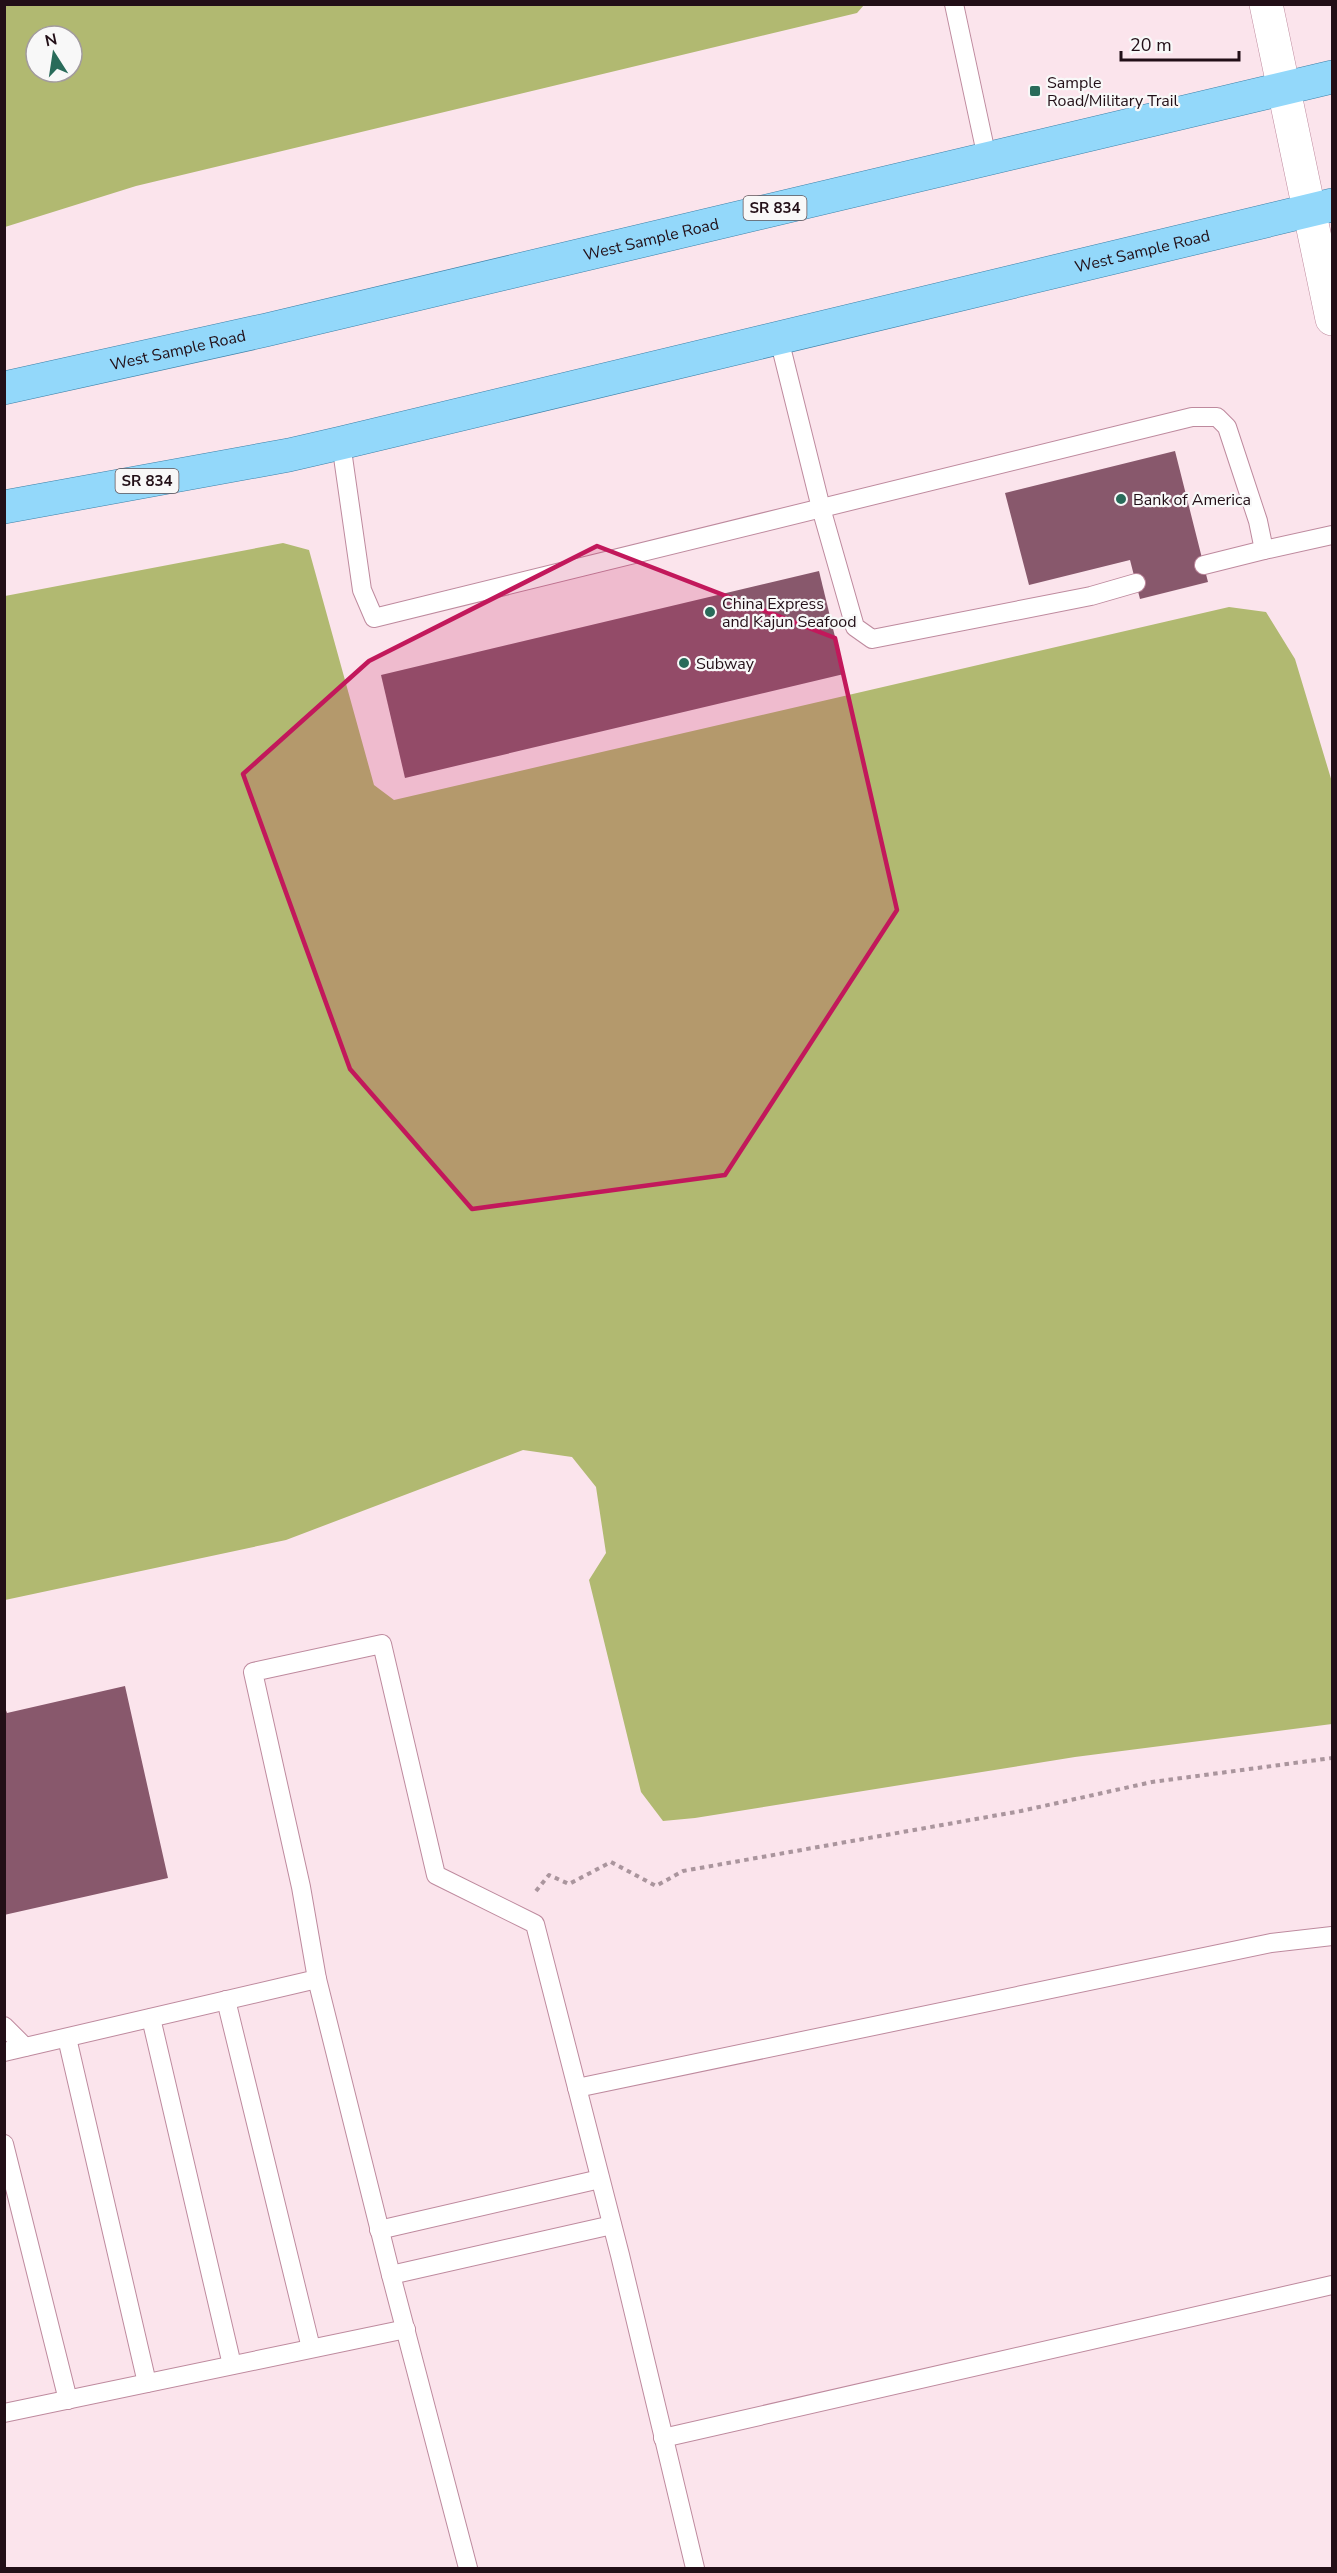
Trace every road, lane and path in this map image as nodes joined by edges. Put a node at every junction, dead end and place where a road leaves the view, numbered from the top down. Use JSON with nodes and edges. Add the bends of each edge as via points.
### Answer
{"nodes":[{"id":1,"x":954,"y":4,"type":"edge"},
{"id":2,"x":1266,"y":4,"type":"edge"},
{"id":3,"x":1332,"y":77,"type":"edge"},
{"id":4,"x":1285,"y":87,"type":"junction"},
{"id":5,"x":987,"y":158,"type":"junction"},
{"id":6,"x":1320,"y":207,"type":"edge"},
{"id":7,"x":1332,"y":319,"type":"edge"},
{"id":8,"x":779,"y":339,"type":"junction"},
{"id":9,"x":4,"y":388,"type":"edge"},
{"id":10,"x":341,"y":443,"type":"junction"},
{"id":11,"x":4,"y":507,"type":"edge"},
{"id":12,"x":821,"y":508,"type":"junction"},
{"id":13,"x":1332,"y":536,"type":"edge"},
{"id":14,"x":1264,"y":550,"type":"junction"},
{"id":15,"x":1204,"y":565,"type":"dead end"},
{"id":16,"x":1136,"y":583,"type":"dead end"},
{"id":17,"x":1332,"y":1758,"type":"edge"},
{"id":18,"x":532,"y":1898,"type":"dead end"},
{"id":19,"x":1332,"y":1936,"type":"edge"},
{"id":20,"x":317,"y":1979,"type":"junction"},
{"id":21,"x":226,"y":2000,"type":"junction"},
{"id":22,"x":151,"y":2018,"type":"junction"},
{"id":23,"x":4,"y":2026,"type":"edge"},
{"id":24,"x":67,"y":2038,"type":"junction"},
{"id":25,"x":25,"y":2047,"type":"junction"},
{"id":26,"x":4,"y":2052,"type":"edge"},
{"id":27,"x":577,"y":2088,"type":"junction"},
{"id":28,"x":4,"y":2144,"type":"edge"},
{"id":29,"x":600,"y":2179,"type":"junction"},
{"id":30,"x":612,"y":2225,"type":"junction"},
{"id":31,"x":379,"y":2230,"type":"junction"},
{"id":32,"x":391,"y":2275,"type":"junction"},
{"id":33,"x":1332,"y":2285,"type":"edge"},
{"id":34,"x":406,"y":2329,"type":"junction"},
{"id":35,"x":311,"y":2348,"type":"junction"},
{"id":36,"x":232,"y":2365,"type":"junction"},
{"id":37,"x":147,"y":2383,"type":"junction"},
{"id":38,"x":68,"y":2400,"type":"junction"},
{"id":39,"x":4,"y":2413,"type":"edge"},
{"id":40,"x":663,"y":2438,"type":"junction"},
{"id":41,"x":468,"y":2568,"type":"edge"},
{"id":42,"x":695,"y":2568,"type":"edge"}],
"edges":[{"from":1,"to":5,"type":"lane"},
{"from":2,"to":4,"type":"street"},
{"from":3,"to":4,"type":"main road","name":"West Sample Road","number":"SR 834"},
{"from":4,"to":5,"type":"main road","name":"West Sample Road","number":"SR 834"},
{"from":4,"to":6,"type":"street"},
{"from":5,"to":9,"type":"main road","name":"West Sample Road","number":"SR 834","via":[[266,330]]},
{"from":6,"to":7,"type":"street"},
{"from":6,"to":8,"type":"main road","name":"West Sample Road","number":"SR 834"},
{"from":8,"to":10,"type":"main road","name":"West Sample Road","number":"SR 834"},
{"from":8,"to":12,"type":"lane"},
{"from":10,"to":11,"type":"main road","name":"West Sample Road","number":"SR 834"},
{"from":10,"to":12,"type":"lane","via":[[362,590],[374,618]]},
{"from":12,"to":14,"type":"lane","via":[[1192,417],[1217,417],[1227,427]]},
{"from":12,"to":16,"type":"lane","via":[[855,627],[872,639],[1091,596],[1118,577]]},
{"from":13,"to":14,"type":"lane"},
{"from":14,"to":15,"type":"lane","via":[[1239,557],[1217,553]]},
{"from":17,"to":18,"type":"path","via":[[1152,1782],[1021,1811],[683,1871],[656,1886],[611,1862],[568,1884],[549,1875]]},
{"from":19,"to":27,"type":"lane","via":[[1271,1943]]},
{"from":20,"to":21,"type":"lane"},
{"from":20,"to":27,"type":"lane","via":[[301,1887],[253,1672],[382,1644],[436,1875],[535,1924]]},
{"from":20,"to":31,"type":"lane"},
{"from":21,"to":22,"type":"lane"},
{"from":21,"to":35,"type":"lane"},
{"from":22,"to":24,"type":"lane"},
{"from":22,"to":36,"type":"lane"},
{"from":23,"to":25,"type":"lane"},
{"from":24,"to":25,"type":"lane"},
{"from":24,"to":37,"type":"lane"},
{"from":25,"to":26,"type":"lane"},
{"from":27,"to":29,"type":"lane"},
{"from":28,"to":38,"type":"lane"},
{"from":29,"to":30,"type":"lane"},
{"from":29,"to":31,"type":"lane"},
{"from":30,"to":32,"type":"lane"},
{"from":30,"to":40,"type":"lane"},
{"from":31,"to":32,"type":"lane"},
{"from":32,"to":34,"type":"lane"},
{"from":33,"to":40,"type":"lane"},
{"from":34,"to":35,"type":"lane"},
{"from":34,"to":41,"type":"lane"},
{"from":35,"to":36,"type":"lane"},
{"from":36,"to":37,"type":"lane"},
{"from":37,"to":38,"type":"lane"},
{"from":38,"to":39,"type":"lane"},
{"from":40,"to":42,"type":"lane"}]}
